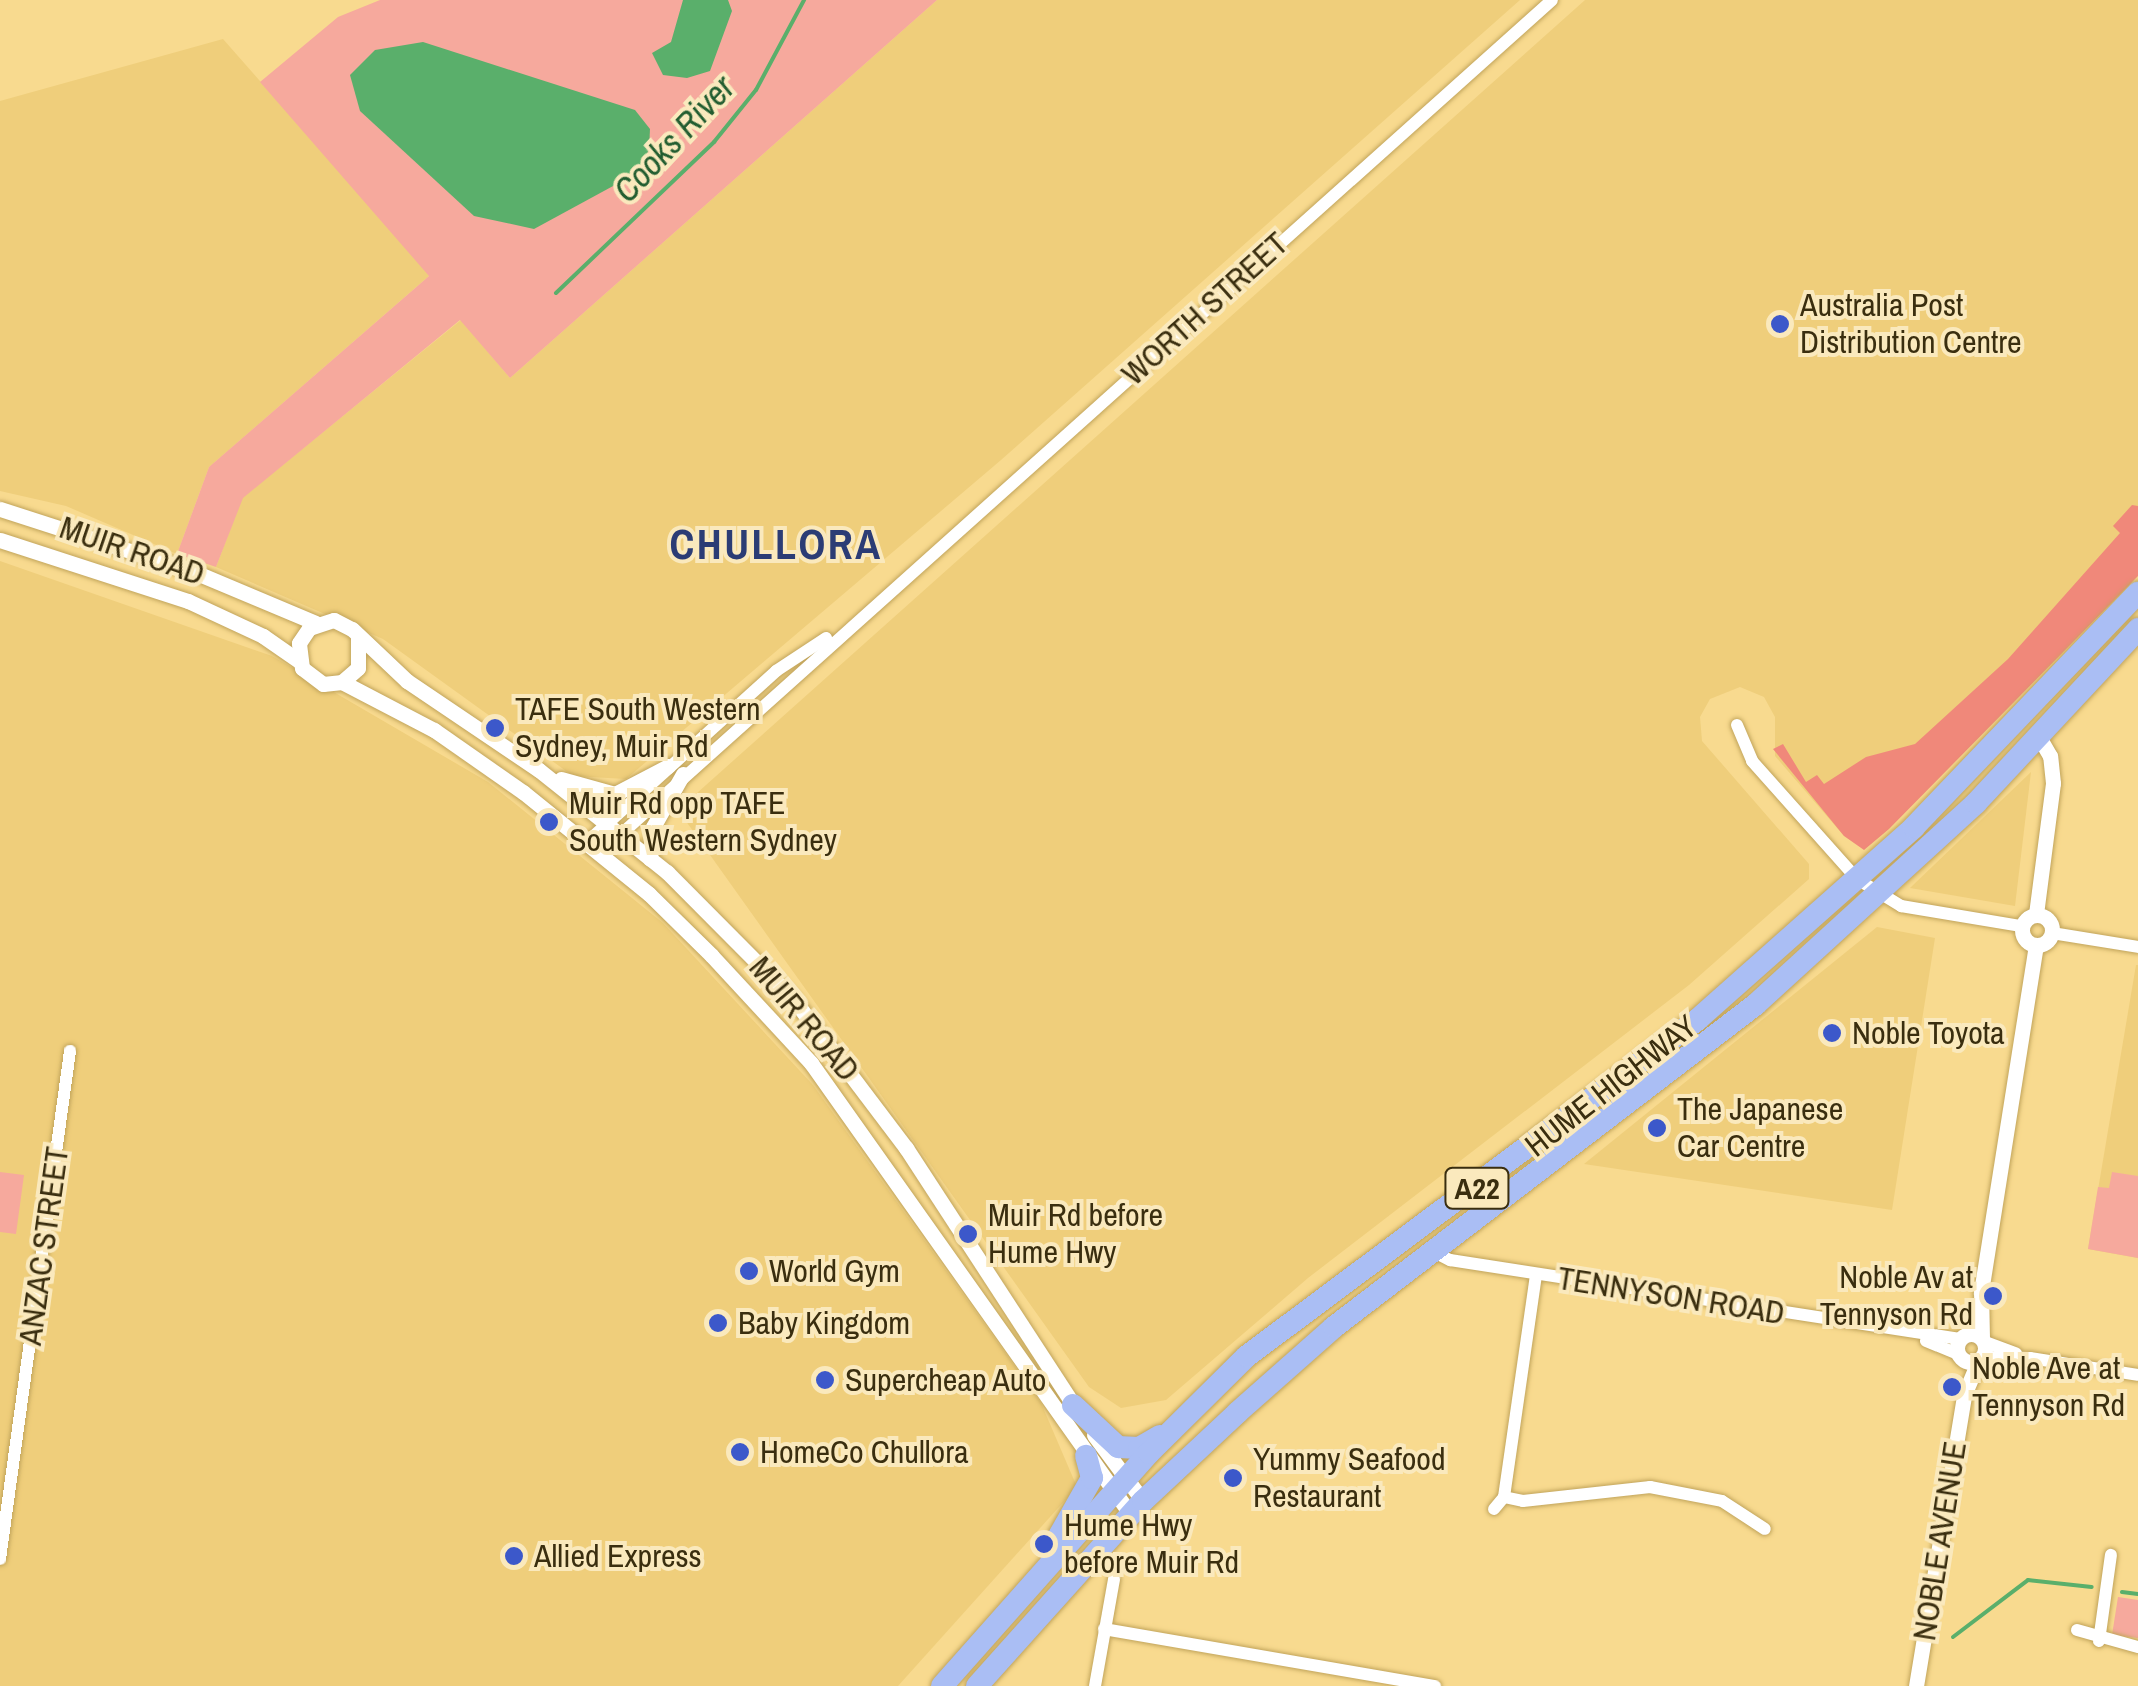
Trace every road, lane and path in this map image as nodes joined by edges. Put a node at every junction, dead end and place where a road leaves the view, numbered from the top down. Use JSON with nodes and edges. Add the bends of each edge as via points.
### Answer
{"nodes":[{"id":1,"x":1552,"y":0,"type":"edge"},
{"id":2,"x":0,"y":509,"type":"edge"},
{"id":3,"x":0,"y":540,"type":"edge"},
{"id":4,"x":2138,"y":593,"type":"edge"},
{"id":5,"x":316,"y":623,"type":"junction"},
{"id":6,"x":2138,"y":629,"type":"edge"},
{"id":7,"x":358,"y":637,"type":"junction"},
{"id":8,"x":299,"y":661,"type":"junction"},
{"id":9,"x":342,"y":682,"type":"junction"},
{"id":10,"x":1737,"y":725,"type":"dead end"},
{"id":11,"x":2039,"y":737,"type":"junction"},
{"id":12,"x":539,"y":770,"type":"junction"},
{"id":13,"x":676,"y":770,"type":"junction"},
{"id":14,"x":612,"y":828,"type":"junction"},
{"id":15,"x":594,"y":847,"type":"junction"},
{"id":16,"x":650,"y":858,"type":"junction"},
{"id":17,"x":1857,"y":879,"type":"junction"},
{"id":18,"x":1877,"y":893,"type":"junction"},
{"id":19,"x":2036,"y":914,"type":"junction"},
{"id":20,"x":2022,"y":926,"type":"junction"},
{"id":21,"x":2052,"y":933,"type":"junction"},
{"id":22,"x":2036,"y":946,"type":"junction"},
{"id":23,"x":2138,"y":947,"type":"edge"},
{"id":24,"x":70,"y":1051,"type":"dead end"},
{"id":25,"x":1434,"y":1252,"type":"junction"},
{"id":26,"x":1536,"y":1274,"type":"junction"},
{"id":27,"x":1981,"y":1292,"type":"junction"},
{"id":28,"x":1960,"y":1347,"type":"junction"},
{"id":29,"x":1982,"y":1350,"type":"junction"},
{"id":30,"x":2138,"y":1376,"type":"edge"},
{"id":31,"x":1964,"y":1395,"type":"junction"},
{"id":32,"x":1074,"y":1405,"type":"junction"},
{"id":33,"x":1184,"y":1419,"type":"junction"},
{"id":34,"x":1086,"y":1456,"type":"junction"},
{"id":35,"x":1119,"y":1486,"type":"junction"},
{"id":36,"x":1504,"y":1497,"type":"junction"},
{"id":37,"x":1137,"y":1508,"type":"junction"},
{"id":38,"x":1494,"y":1509,"type":"dead end"},
{"id":39,"x":1765,"y":1530,"type":"dead end"},
{"id":40,"x":2111,"y":1555,"type":"dead end"},
{"id":41,"x":0,"y":1559,"type":"edge"},
{"id":42,"x":1114,"y":1580,"type":"dead end"},
{"id":43,"x":1010,"y":1610,"type":"junction"},
{"id":44,"x":1104,"y":1629,"type":"junction"},
{"id":45,"x":2077,"y":1630,"type":"dead end"},
{"id":46,"x":2099,"y":1640,"type":"junction"},
{"id":47,"x":2138,"y":1647,"type":"edge"},
{"id":48,"x":942,"y":1686,"type":"edge"},
{"id":49,"x":977,"y":1686,"type":"edge"},
{"id":50,"x":1095,"y":1686,"type":"edge"},
{"id":51,"x":1435,"y":1686,"type":"edge"},
{"id":52,"x":1916,"y":1686,"type":"edge"}],
"edges":[{"from":1,"to":13,"type":"street","name":"WORTH STREET","via":[[858,617],[776,671]]},
{"from":2,"to":5,"type":"street","name":"MUIR ROAD","via":[[192,571]]},
{"from":3,"to":8,"type":"street","name":"MUIR ROAD","via":[[188,601],[264,636]]},
{"from":4,"to":17,"type":"highway","name":"HUME HIGHWAY","number":"A22"},
{"from":5,"to":7,"type":"street","via":[[343,623]]},
{"from":5,"to":8,"type":"street","via":[[299,643]]},
{"from":6,"to":11,"type":"highway","name":"HUME HIGHWAY","number":"A22"},
{"from":7,"to":9,"type":"street","via":[[362,658]]},
{"from":7,"to":12,"type":"street","name":"MUIR ROAD","via":[[406,680]]},
{"from":8,"to":9,"type":"street","via":[[314,680]]},
{"from":9,"to":15,"type":"street","name":"MUIR ROAD","via":[[451,740]]},
{"from":10,"to":17,"type":"street","via":[[1752,761]]},
{"from":11,"to":18,"type":"highway","name":"HUME HIGHWAY","number":"A22"},
{"from":11,"to":19,"type":"street","via":[[2053,783]]},
{"from":12,"to":13,"type":"street","via":[[608,794]]},
{"from":12,"to":14,"type":"street","name":"MUIR ROAD"},
{"from":13,"to":14,"type":"street","name":"WORTH STREET"},
{"from":13,"to":16,"type":"street","via":[[652,827]]},
{"from":14,"to":15,"type":"street","name":"WORTH STREET"},
{"from":14,"to":16,"type":"street","name":"MUIR ROAD"},
{"from":15,"to":34,"type":"street","name":"MUIR ROAD","via":[[712,956],[810,1064]]},
{"from":16,"to":32,"type":"street","name":"MUIR ROAD","via":[[745,948],[832,1048],[906,1148]]},
{"from":17,"to":18,"type":"street"},
{"from":17,"to":33,"type":"highway","name":"HUME HIGHWAY","number":"A22","via":[[1624,1079],[1329,1290]]},
{"from":18,"to":20,"type":"street","via":[[1901,906]]},
{"from":18,"to":25,"type":"highway","name":"HUME HIGHWAY","number":"A22","via":[[1687,1060]]},
{"from":19,"to":20,"type":"street"},
{"from":19,"to":21,"type":"street"},
{"from":20,"to":22,"type":"street"},
{"from":21,"to":22,"type":"street","via":[[2051,944]]},
{"from":21,"to":23,"type":"street"},
{"from":22,"to":27,"type":"street","name":"NOBLE AVENUE"},
{"from":24,"to":41,"type":"street","name":"ANZAC STREET"},
{"from":25,"to":26,"type":"street","name":"TENNYSON ROAD"},
{"from":25,"to":37,"type":"highway","name":"HUME HIGHWAY","number":"A22","via":[[1334,1326]]},
{"from":26,"to":28,"type":"street","name":"TENNYSON ROAD"},
{"from":26,"to":36,"type":"street"},
{"from":27,"to":28,"type":"street","name":"NOBLE AVENUE"},
{"from":27,"to":29,"type":"street","name":"NOBLE AVENUE"},
{"from":28,"to":29,"type":"street"},
{"from":28,"to":29,"type":"street"},
{"from":28,"to":31,"type":"street","name":"NOBLE AVENUE"},
{"from":29,"to":30,"type":"street"},
{"from":29,"to":31,"type":"street","name":"NOBLE AVENUE"},
{"from":31,"to":52,"type":"street","name":"NOBLE AVENUE"},
{"from":32,"to":33,"type":"highway","via":[[1126,1449],[1152,1442]]},
{"from":32,"to":35,"type":"street","name":"MUIR ROAD"},
{"from":33,"to":35,"type":"highway","name":"HUME HIGHWAY","number":"A22"},
{"from":34,"to":35,"type":"street","name":"MUIR ROAD"},
{"from":34,"to":43,"type":"highway","via":[[1092,1478],[1086,1494]]},
{"from":35,"to":37,"type":"street","name":"MUIR ROAD"},
{"from":35,"to":43,"type":"highway","name":"HUME HIGHWAY","number":"A22"},
{"from":36,"to":38,"type":"street"},
{"from":36,"to":39,"type":"street","via":[[1522,1501],[1650,1487],[1722,1500]]},
{"from":37,"to":49,"type":"highway","name":"HUME HIGHWAY","number":"A22"},
{"from":40,"to":46,"type":"street"},
{"from":42,"to":44,"type":"street"},
{"from":43,"to":48,"type":"highway","name":"HUME HIGHWAY","number":"A22"},
{"from":44,"to":50,"type":"street"},
{"from":44,"to":51,"type":"street"},
{"from":45,"to":46,"type":"street"},
{"from":46,"to":47,"type":"street"}]}
